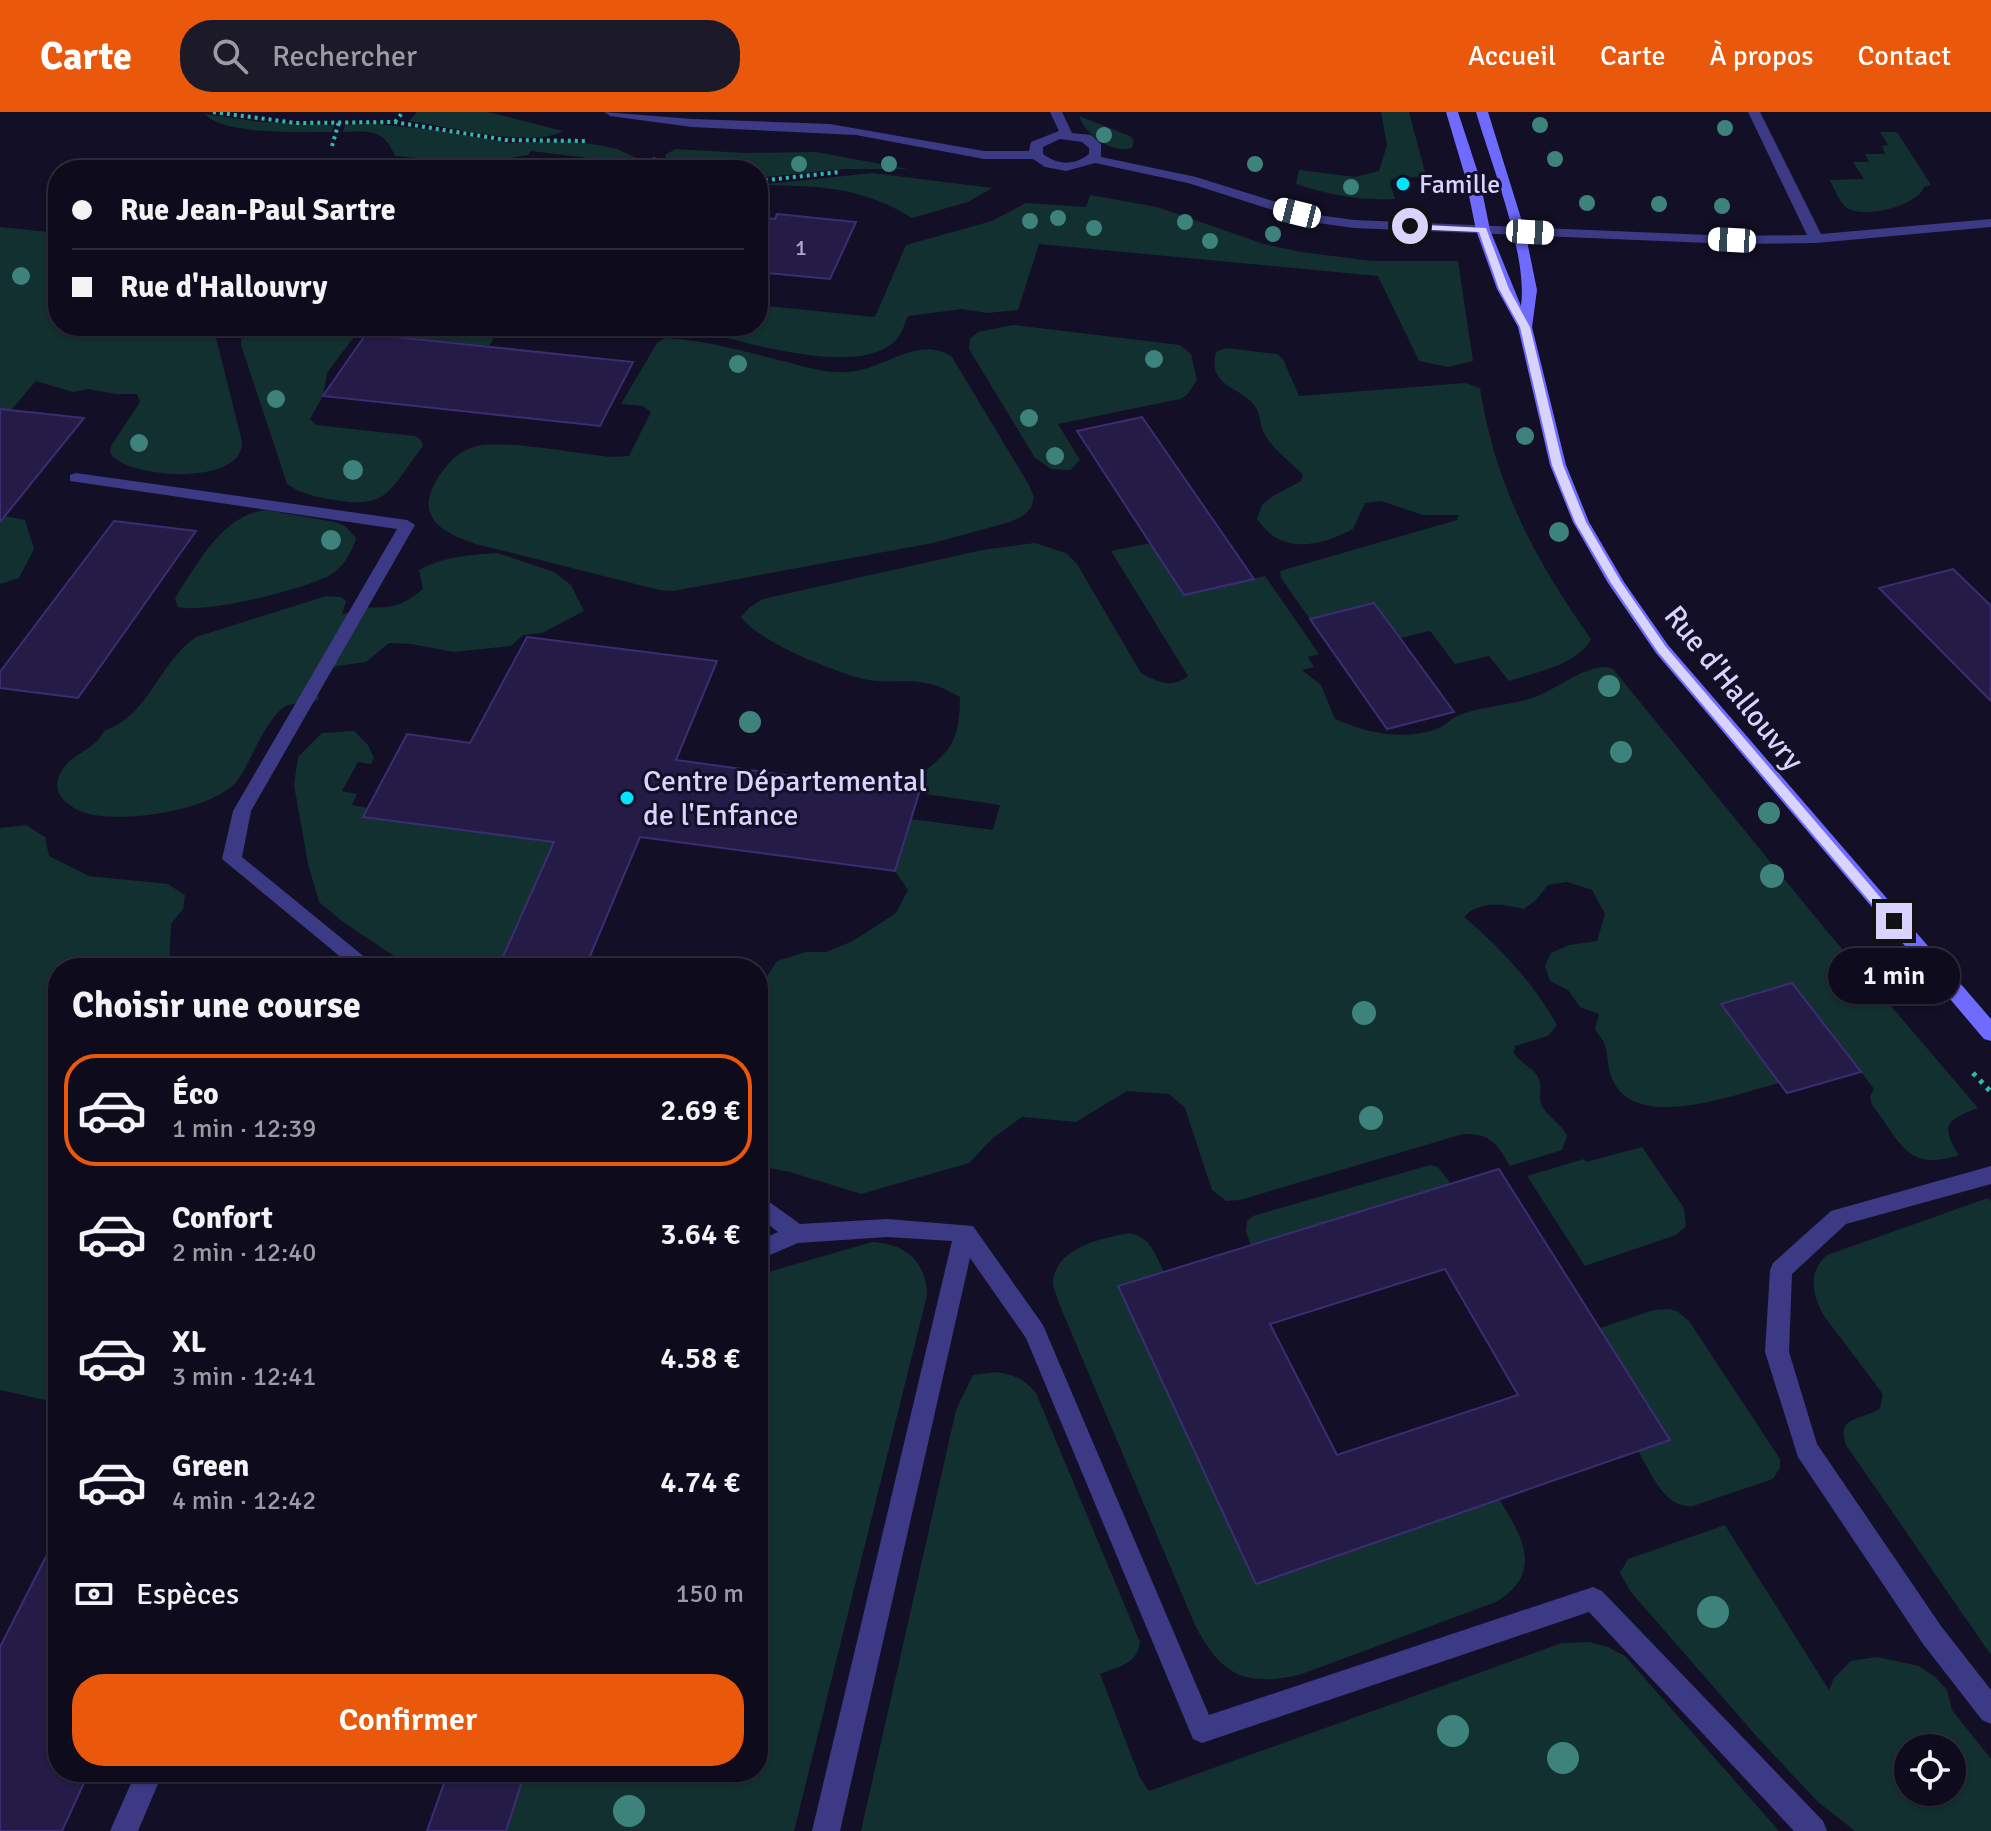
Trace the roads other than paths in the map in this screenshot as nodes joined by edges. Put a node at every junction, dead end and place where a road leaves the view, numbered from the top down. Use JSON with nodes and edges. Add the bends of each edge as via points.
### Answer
{"nodes":[{"id":1,"x":610,"y":112,"type":"edge"},
{"id":2,"x":1056,"y":112,"type":"edge"},
{"id":3,"x":1452,"y":112,"type":"edge"},
{"id":4,"x":1482,"y":112,"type":"edge"},
{"id":5,"x":1754,"y":112,"type":"edge"},
{"id":6,"x":1067,"y":135,"type":"junction"},
{"id":7,"x":1036,"y":155,"type":"junction"},
{"id":8,"x":1094,"y":159,"type":"junction"},
{"id":9,"x":1991,"y":223,"type":"edge"},
{"id":10,"x":1483,"y":230,"type":"junction"},
{"id":11,"x":1518,"y":231,"type":"junction"},
{"id":12,"x":1816,"y":239,"type":"junction"},
{"id":13,"x":1525,"y":327,"type":"junction"},
{"id":14,"x":76,"y":478,"type":"dead end"},
{"id":15,"x":356,"y":958,"type":"edge"},
{"id":16,"x":1991,"y":1033,"type":"edge"},
{"id":17,"x":1991,"y":1175,"type":"edge"},
{"id":18,"x":768,"y":1211,"type":"edge"},
{"id":19,"x":965,"y":1233,"type":"junction"},
{"id":20,"x":796,"y":1234,"type":"junction"},
{"id":21,"x":768,"y":1247,"type":"edge"},
{"id":22,"x":1991,"y":1711,"type":"edge"},
{"id":23,"x":146,"y":1782,"type":"edge"},
{"id":24,"x":124,"y":1831,"type":"edge"},
{"id":25,"x":826,"y":1831,"type":"edge"},
{"id":26,"x":1813,"y":1831,"type":"edge"}],
"edges":[{"from":1,"to":7,"type":"street","via":[[678,124],[868,132],[995,158]]},
{"from":2,"to":6,"type":"street"},
{"from":3,"to":10,"type":"main road","name":"Rue d'Hallouvry"},
{"from":4,"to":11,"type":"main road","name":"Rue d'Hallouvry"},
{"from":5,"to":12,"type":"street"},
{"from":6,"to":7,"type":"street","via":[[1041,141]]},
{"from":6,"to":8,"type":"street","via":[[1092,142],[1098,151]]},
{"from":7,"to":8,"type":"street","via":[[1065,167]]},
{"from":8,"to":10,"type":"street","via":[[1191,180],[1316,219]]},
{"from":9,"to":12,"type":"street"},
{"from":10,"to":11,"type":"street"},
{"from":10,"to":13,"type":"main road","name":"Rue d'Hallouvry","via":[[1504,289]]},
{"from":11,"to":12,"type":"street"},
{"from":11,"to":13,"type":"main road","name":"Rue d'Hallouvry","via":[[1530,290]]},
{"from":13,"to":16,"type":"main road","name":"Rue d'Hallouvry","via":[[1558,465],[1581,522],[1616,583],[1680,671]]},
{"from":14,"to":15,"type":"street","via":[[407,525],[242,811],[232,859]]},
{"from":17,"to":22,"type":"street","via":[[1839,1217],[1781,1270],[1777,1352],[1806,1449],[1932,1635]]},
{"from":18,"to":20,"type":"street"},
{"from":19,"to":20,"type":"street","via":[[887,1228]]},
{"from":19,"to":25,"type":"street"},
{"from":19,"to":26,"type":"street","via":[[1035,1332],[1202,1730],[1593,1599]]},
{"from":20,"to":21,"type":"street"},
{"from":23,"to":24,"type":"street"}]}
